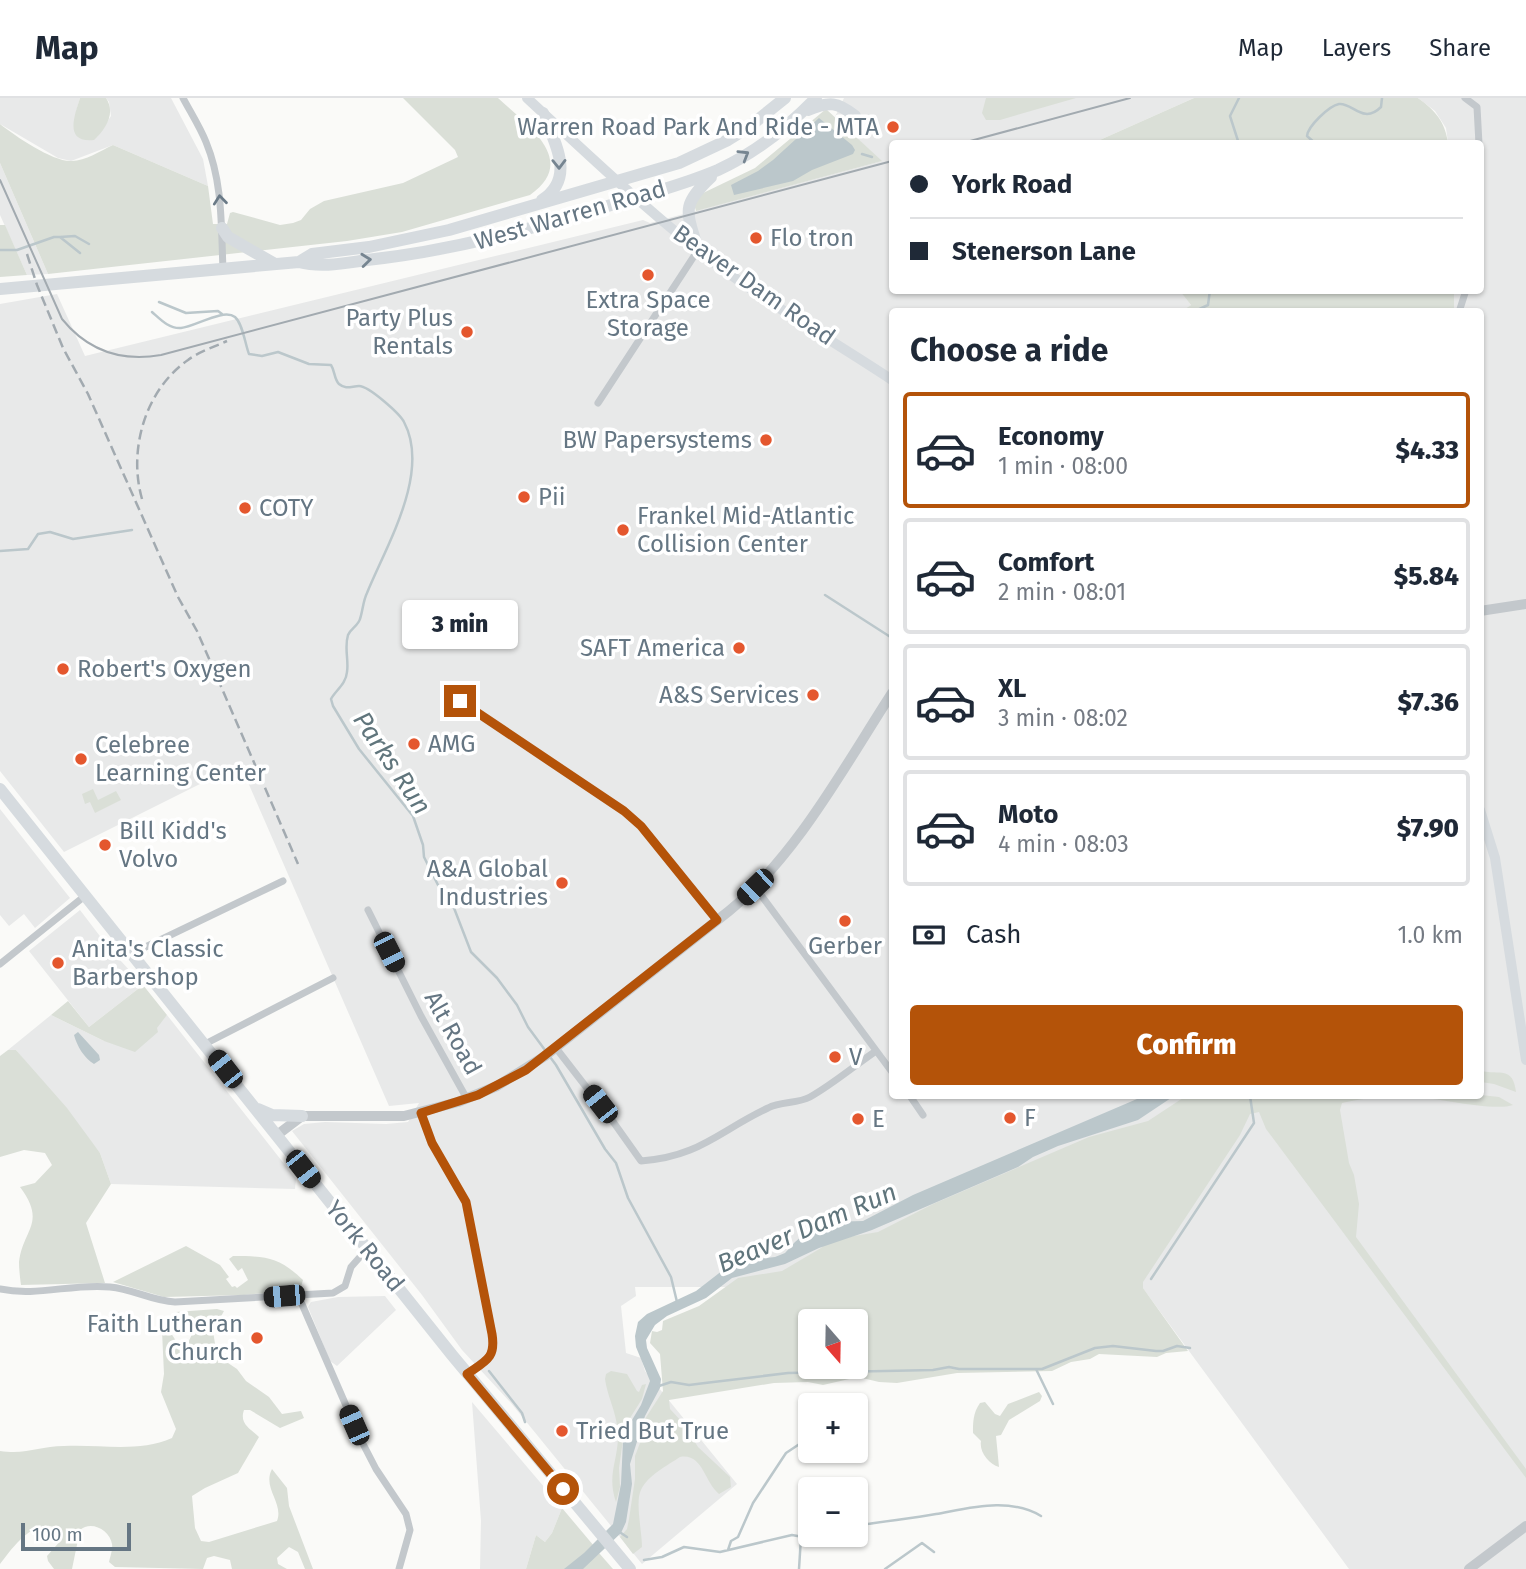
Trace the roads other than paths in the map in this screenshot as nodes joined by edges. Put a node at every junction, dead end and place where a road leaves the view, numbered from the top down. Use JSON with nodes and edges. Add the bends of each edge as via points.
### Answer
{"nodes":[{"id":1,"x":183,"y":98,"type":"edge"},
{"id":2,"x":527,"y":98,"type":"edge"},
{"id":3,"x":785,"y":98,"type":"edge"},
{"id":4,"x":817,"y":98,"type":"edge"},
{"id":5,"x":1465,"y":98,"type":"edge"},
{"id":6,"x":543,"y":113,"type":"junction"},
{"id":7,"x":802,"y":113,"type":"junction"},
{"id":8,"x":855,"y":116,"type":"dead end"},
{"id":9,"x":1479,"y":140,"type":"edge"},
{"id":10,"x":719,"y":169,"type":"junction"},
{"id":11,"x":617,"y":181,"type":"junction"},
{"id":12,"x":635,"y":197,"type":"junction"},
{"id":13,"x":533,"y":206,"type":"junction"},
{"id":14,"x":222,"y":228,"type":"junction"},
{"id":15,"x":698,"y":250,"type":"junction"},
{"id":16,"x":299,"y":262,"type":"junction"},
{"id":17,"x":275,"y":264,"type":"junction"},
{"id":18,"x":223,"y":268,"type":"junction"},
{"id":19,"x":0,"y":289,"type":"edge"},
{"id":20,"x":889,"y":378,"type":"edge"},
{"id":21,"x":598,"y":403,"type":"dead end"},
{"id":22,"x":1526,"y":604,"type":"edge"},
{"id":23,"x":1484,"y":610,"type":"edge"},
{"id":24,"x":889,"y":697,"type":"edge"},
{"id":25,"x":460,"y":701,"type":"dead end"},
{"id":26,"x":0,"y":789,"type":"edge"},
{"id":27,"x":1484,"y":823,"type":"edge"},
{"id":28,"x":283,"y":881,"type":"dead end"},
{"id":29,"x":755,"y":887,"type":"junction"},
{"id":30,"x":86,"y":895,"type":"junction"},
{"id":31,"x":368,"y":910,"type":"dead end"},
{"id":32,"x":717,"y":920,"type":"junction"},
{"id":33,"x":133,"y":953,"type":"junction"},
{"id":34,"x":0,"y":964,"type":"edge"},
{"id":35,"x":333,"y":978,"type":"dead end"},
{"id":36,"x":205,"y":1044,"type":"junction"},
{"id":37,"x":876,"y":1051,"type":"junction"},
{"id":38,"x":550,"y":1052,"type":"junction"},
{"id":39,"x":1526,"y":1060,"type":"edge"},
{"id":40,"x":889,"y":1064,"type":"edge"},
{"id":41,"x":467,"y":1099,"type":"junction"},
{"id":42,"x":912,"y":1099,"type":"edge"},
{"id":43,"x":256,"y":1107,"type":"junction"},
{"id":44,"x":421,"y":1113,"type":"junction"},
{"id":45,"x":923,"y":1115,"type":"dead end"},
{"id":46,"x":302,"y":1116,"type":"junction"},
{"id":47,"x":277,"y":1135,"type":"junction"},
{"id":48,"x":367,"y":1249,"type":"junction"},
{"id":49,"x":0,"y":1289,"type":"edge"},
{"id":50,"x":298,"y":1295,"type":"junction"},
{"id":51,"x":467,"y":1374,"type":"junction"},
{"id":52,"x":1526,"y":1526,"type":"edge"},
{"id":53,"x":399,"y":1569,"type":"edge"},
{"id":54,"x":630,"y":1569,"type":"edge"},
{"id":55,"x":1469,"y":1569,"type":"edge"}],
"edges":[{"from":14,"to":1,"type":"street","one_way":true,"via":[[217,180],[206,142]]},
{"from":2,"to":6,"type":"main road","name":"Beaver Dam Road"},
{"from":3,"to":11,"type":"main road","name":"West Warren Road","via":[[708,151]]},
{"from":4,"to":7,"type":"main road","name":"West Warren Road"},
{"from":5,"to":9,"type":"street","via":[[1477,107]]},
{"from":6,"to":11,"type":"main road","name":"Beaver Dam Road"},
{"from":6,"to":13,"type":"main road","one_way":true,"via":[[559,152],[561,172],[552,194]]},
{"from":7,"to":8,"type":"main road","via":[[835,103]]},
{"from":10,"to":7,"type":"main road","name":"West Warren Road","one_way":true},
{"from":10,"to":12,"type":"main road","name":"West Warren Road"},
{"from":10,"to":15,"type":"main road","via":[[697,189],[688,208]]},
{"from":11,"to":12,"type":"main road","name":"Beaver Dam Road"},
{"from":11,"to":13,"type":"main road","name":"West Warren Road"},
{"from":12,"to":15,"type":"main road","name":"Beaver Dam Road"},
{"from":16,"to":12,"type":"main road","name":"West Warren Road","one_way":true,"via":[[313,266],[453,248]]},
{"from":13,"to":16,"type":"main road","name":"West Warren Road","via":[[424,237],[312,254]]},
{"from":14,"to":17,"type":"main road","via":[[238,244]]},
{"from":14,"to":18,"type":"street"},
{"from":15,"to":20,"type":"main road","name":"Beaver Dam Road"},
{"from":15,"to":21,"type":"street"},
{"from":16,"to":17,"type":"main road","name":"West Warren Road"},
{"from":17,"to":18,"type":"main road","name":"West Warren Road"},
{"from":18,"to":19,"type":"main road","name":"West Warren Road"},
{"from":22,"to":23,"type":"street"},
{"from":24,"to":29,"type":"street","via":[[788,848]]},
{"from":25,"to":32,"type":"street","via":[[624,811]]},
{"from":26,"to":30,"type":"main road","name":"York Road"},
{"from":27,"to":39,"type":"main road","via":[[1495,858]]},
{"from":28,"to":33,"type":"street"},
{"from":29,"to":32,"type":"street"},
{"from":29,"to":37,"type":"street"},
{"from":30,"to":33,"type":"main road","name":"York Road"},
{"from":30,"to":34,"type":"street"},
{"from":31,"to":41,"type":"street","name":"Alt Road"},
{"from":32,"to":38,"type":"street"},
{"from":33,"to":36,"type":"main road","name":"York Road"},
{"from":35,"to":36,"type":"street"},
{"from":36,"to":43,"type":"main road","name":"York Road"},
{"from":37,"to":38,"type":"street","via":[[809,1097],[769,1107],[683,1154],[641,1161],[614,1123]]},
{"from":37,"to":40,"type":"street"},
{"from":38,"to":41,"type":"street","via":[[508,1081]]},
{"from":41,"to":44,"type":"street"},
{"from":42,"to":45,"type":"street"},
{"from":43,"to":46,"type":"main road","via":[[272,1115]]},
{"from":43,"to":47,"type":"main road","name":"York Road"},
{"from":44,"to":46,"type":"street","via":[[390,1118]]},
{"from":44,"to":51,"type":"street","via":[[432,1143],[466,1202],[492,1334],[491,1355]]},
{"from":46,"to":47,"type":"street"},
{"from":47,"to":48,"type":"main road","name":"York Road"},
{"from":48,"to":50,"type":"street","via":[[342,1289]]},
{"from":48,"to":51,"type":"main road","name":"York Road"},
{"from":49,"to":50,"type":"street","via":[[35,1292],[113,1287],[175,1302]]},
{"from":50,"to":53,"type":"street","via":[[354,1425],[406,1514],[410,1530]]},
{"from":51,"to":54,"type":"main road","name":"York Road"},
{"from":52,"to":55,"type":"street"}]}
